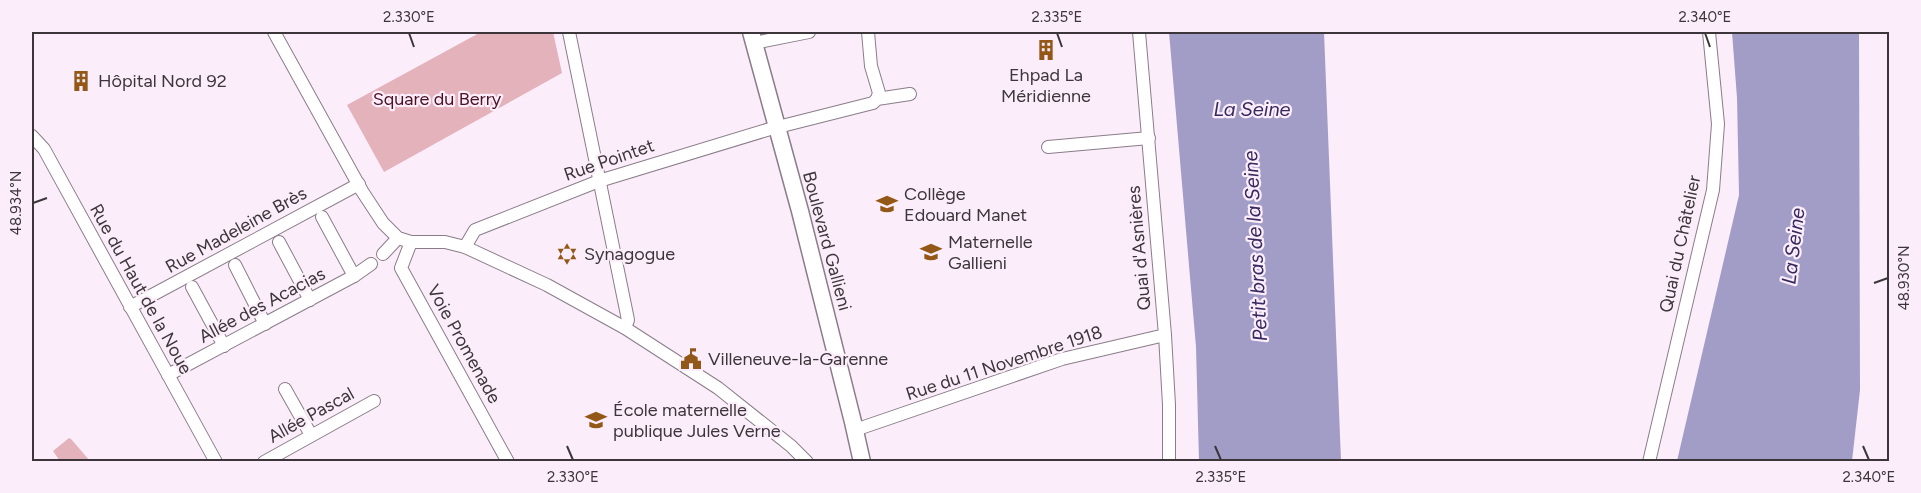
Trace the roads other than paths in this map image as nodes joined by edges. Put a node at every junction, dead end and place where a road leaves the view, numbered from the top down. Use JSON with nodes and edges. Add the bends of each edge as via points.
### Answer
{"nodes":[{"id":1,"x":274,"y":32,"type":"edge"},
{"id":2,"x":569,"y":32,"type":"edge"},
{"id":3,"x":809,"y":32,"type":"edge"},
{"id":4,"x":868,"y":32,"type":"edge"},
{"id":5,"x":1139,"y":32,"type":"edge"},
{"id":6,"x":1709,"y":32,"type":"edge"},
{"id":7,"x":752,"y":37,"type":"edge"},
{"id":8,"x":910,"y":94,"type":"dead end"},
{"id":9,"x":877,"y":99,"type":"junction"},
{"id":10,"x":776,"y":127,"type":"junction"},
{"id":11,"x":32,"y":136,"type":"edge"},
{"id":12,"x":1149,"y":138,"type":"junction"},
{"id":13,"x":1048,"y":147,"type":"dead end"},
{"id":14,"x":599,"y":181,"type":"junction"},
{"id":15,"x":359,"y":184,"type":"junction"},
{"id":16,"x":322,"y":217,"type":"dead end"},
{"id":17,"x":398,"y":238,"type":"junction"},
{"id":18,"x":279,"y":242,"type":"dead end"},
{"id":19,"x":411,"y":242,"type":"junction"},
{"id":20,"x":465,"y":247,"type":"junction"},
{"id":21,"x":383,"y":254,"type":"dead end"},
{"id":22,"x":371,"y":264,"type":"dead end"},
{"id":23,"x":235,"y":266,"type":"dead end"},
{"id":24,"x":354,"y":276,"type":"junction"},
{"id":25,"x":192,"y":287,"type":"dead end"},
{"id":26,"x":310,"y":300,"type":"junction"},
{"id":27,"x":130,"y":307,"type":"junction"},
{"id":28,"x":265,"y":324,"type":"junction"},
{"id":29,"x":625,"y":328,"type":"junction"},
{"id":30,"x":1165,"y":335,"type":"junction"},
{"id":31,"x":224,"y":346,"type":"junction"},
{"id":32,"x":168,"y":375,"type":"junction"},
{"id":33,"x":285,"y":389,"type":"dead end"},
{"id":34,"x":375,"y":400,"type":"dead end"},
{"id":35,"x":855,"y":430,"type":"junction"},
{"id":36,"x":311,"y":435,"type":"junction"},
{"id":37,"x":216,"y":462,"type":"edge"},
{"id":38,"x":264,"y":462,"type":"edge"},
{"id":39,"x":508,"y":462,"type":"edge"},
{"id":40,"x":807,"y":462,"type":"edge"},
{"id":41,"x":862,"y":462,"type":"edge"},
{"id":42,"x":1169,"y":462,"type":"edge"},
{"id":43,"x":1649,"y":462,"type":"edge"}],
"edges":[{"from":1,"to":15,"type":"street"},
{"from":2,"to":14,"type":"street"},
{"from":3,"to":7,"type":"street"},
{"from":4,"to":9,"type":"street"},
{"from":5,"to":12,"type":"street","name":"Quai d'Asnières"},
{"from":6,"to":43,"type":"street","name":"Quai du Châtelier","via":[[1718,124],[1713,190]]},
{"from":7,"to":10,"type":"main road","name":"Boulevard Gallieni"},
{"from":8,"to":9,"type":"street"},
{"from":9,"to":10,"type":"street","name":"Rue Pointet"},
{"from":10,"to":14,"type":"street","name":"Rue Pointet"},
{"from":10,"to":35,"type":"main road","name":"Boulevard Gallieni"},
{"from":11,"to":27,"type":"street","name":"Rue du Haut de la Noue","via":[[44,149]]},
{"from":12,"to":13,"type":"street"},
{"from":12,"to":30,"type":"street","name":"Quai d'Asnières"},
{"from":14,"to":20,"type":"street","name":"Rue Pointet","via":[[475,230]]},
{"from":14,"to":29,"type":"street","via":[[628,321]]},
{"from":15,"to":17,"type":"street","via":[[383,224]]},
{"from":15,"to":27,"type":"street","name":"Rue Madeleine Brès"},
{"from":16,"to":24,"type":"street"},
{"from":17,"to":19,"type":"street"},
{"from":17,"to":21,"type":"street"},
{"from":18,"to":26,"type":"street"},
{"from":19,"to":20,"type":"street","via":[[445,242]]},
{"from":19,"to":39,"type":"street","name":"Voie Promenade","via":[[401,268]]},
{"from":20,"to":29,"type":"street","via":[[547,285]]},
{"from":22,"to":24,"type":"street","name":"Allée des Acacias"},
{"from":23,"to":28,"type":"street"},
{"from":24,"to":26,"type":"street","name":"Allée des Acacias"},
{"from":25,"to":31,"type":"street"},
{"from":26,"to":28,"type":"street","name":"Allée des Acacias"},
{"from":27,"to":32,"type":"street","name":"Rue du Haut de la Noue"},
{"from":28,"to":31,"type":"street","name":"Allée des Acacias"},
{"from":29,"to":40,"type":"street","via":[[718,388]]},
{"from":30,"to":35,"type":"street","name":"Rue du 11 Novembre 1918","via":[[1062,359]]},
{"from":30,"to":42,"type":"street","name":"Quai d'Asnières"},
{"from":31,"to":32,"type":"street","name":"Allée des Acacias"},
{"from":32,"to":37,"type":"street","name":"Rue du Haut de la Noue"},
{"from":33,"to":36,"type":"street"},
{"from":34,"to":36,"type":"street","name":"Allée Pascal"},
{"from":35,"to":41,"type":"main road","name":"Boulevard Gallieni"},
{"from":36,"to":38,"type":"street","name":"Allée Pascal"}]}
